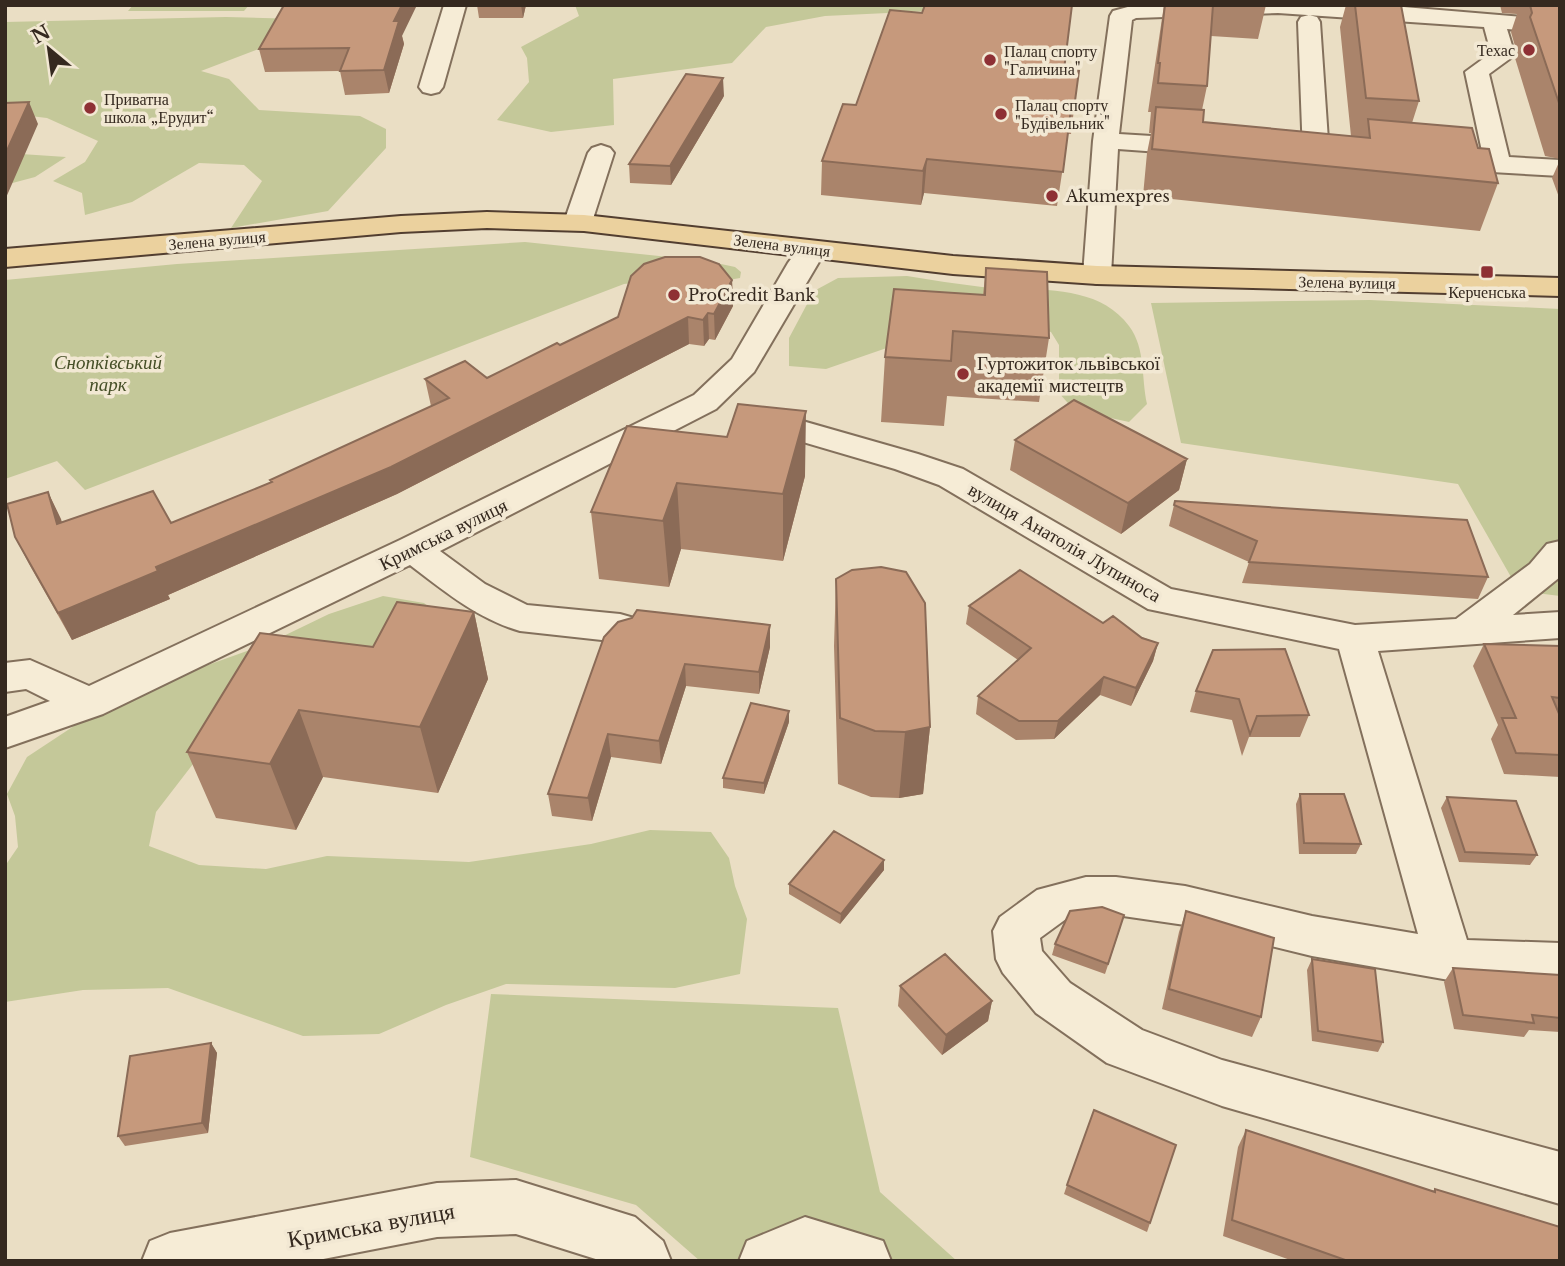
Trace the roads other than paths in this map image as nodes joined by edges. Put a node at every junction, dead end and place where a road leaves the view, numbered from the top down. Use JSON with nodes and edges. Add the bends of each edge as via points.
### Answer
{"nodes":[{"id":1,"x":455,"y":5,"type":"edge"},
{"id":2,"x":1309,"y":22,"type":"dead end"},
{"id":3,"x":1494,"y":22,"type":"junction"},
{"id":4,"x":1560,"y":27,"type":"edge"},
{"id":5,"x":431,"y":87,"type":"dead end"},
{"id":6,"x":1106,"y":141,"type":"junction"},
{"id":7,"x":1224,"y":149,"type":"edge"},
{"id":8,"x":601,"y":153,"type":"dead end"},
{"id":9,"x":1290,"y":153,"type":"edge"},
{"id":10,"x":1419,"y":160,"type":"edge"},
{"id":11,"x":1497,"y":163,"type":"junction"},
{"id":12,"x":1560,"y":168,"type":"edge"},
{"id":13,"x":578,"y":222,"type":"junction"},
{"id":14,"x":812,"y":250,"type":"junction"},
{"id":15,"x":5,"y":258,"type":"edge"},
{"id":16,"x":1097,"y":275,"type":"junction"},
{"id":17,"x":1560,"y":287,"type":"edge"},
{"id":18,"x":705,"y":402,"type":"junction"},
{"id":19,"x":413,"y":549,"type":"junction"},
{"id":20,"x":1560,"y":553,"type":"edge"},
{"id":21,"x":1560,"y":625,"type":"edge"},
{"id":22,"x":621,"y":628,"type":"edge"},
{"id":23,"x":1468,"y":629,"type":"junction"},
{"id":24,"x":1355,"y":639,"type":"junction"},
{"id":25,"x":5,"y":678,"type":"edge"},
{"id":26,"x":89,"y":703,"type":"junction"},
{"id":27,"x":5,"y":733,"type":"edge"},
{"id":28,"x":1449,"y":960,"type":"junction"},
{"id":29,"x":1560,"y":964,"type":"edge"},
{"id":30,"x":1560,"y":1178,"type":"edge"},
{"id":31,"x":170,"y":1261,"type":"edge"},
{"id":32,"x":643,"y":1261,"type":"edge"},
{"id":33,"x":767,"y":1261,"type":"edge"},
{"id":34,"x":863,"y":1261,"type":"edge"}],
"edges":[{"from":1,"to":5,"type":"street"},
{"from":2,"to":9,"type":"street","via":[[1329,155]]},
{"from":3,"to":4,"type":"street"},
{"from":3,"to":6,"type":"street","via":[[1308,8],[1206,7],[1126,13],[1119,19]]},
{"from":3,"to":11,"type":"street","via":[[1503,55],[1477,72]]},
{"from":6,"to":7,"type":"street"},
{"from":6,"to":16,"type":"street"},
{"from":8,"to":13,"type":"street"},
{"from":10,"to":11,"type":"street"},
{"from":11,"to":12,"type":"street"},
{"from":13,"to":14,"type":"main road","name":"Зелена вулиця"},
{"from":13,"to":15,"type":"main road","name":"Зелена вулиця","via":[[401,224]]},
{"from":14,"to":16,"type":"main road","name":"Зелена вулиця"},
{"from":14,"to":18,"type":"street","name":"Кримська вулиця","via":[[759,320],[748,358]]},
{"from":16,"to":17,"type":"main road","name":"Зелена вулиця"},
{"from":18,"to":19,"type":"street","name":"Кримська вулиця"},
{"from":18,"to":24,"type":"street","name":"вулиця Анатолія Лупиноса","via":[[951,477],[1161,600]]},
{"from":19,"to":22,"type":"street","via":[[472,593],[520,618]]},
{"from":19,"to":26,"type":"street","name":"Кримська вулиця"},
{"from":20,"to":23,"type":"street","via":[[1543,573]]},
{"from":21,"to":23,"type":"street","name":"вулиця Анатолія Лупиноса"},
{"from":23,"to":24,"type":"street","name":"вулиця Анатолія Лупиноса"},
{"from":24,"to":28,"type":"street"},
{"from":25,"to":26,"type":"street","via":[[30,674]]},
{"from":26,"to":27,"type":"street","name":"Кримська вулиця"},
{"from":28,"to":29,"type":"street"},
{"from":28,"to":30,"type":"street","via":[[1126,898],[1090,896],[1061,901],[1036,912],[1016,931],[1020,959],[1052,998],[1125,1047],[1222,1083]]},
{"from":31,"to":32,"type":"street","name":"Кримська вулиця","via":[[437,1210],[516,1207],[616,1236]]},
{"from":33,"to":34,"type":"street","via":[[805,1244]]}]}
